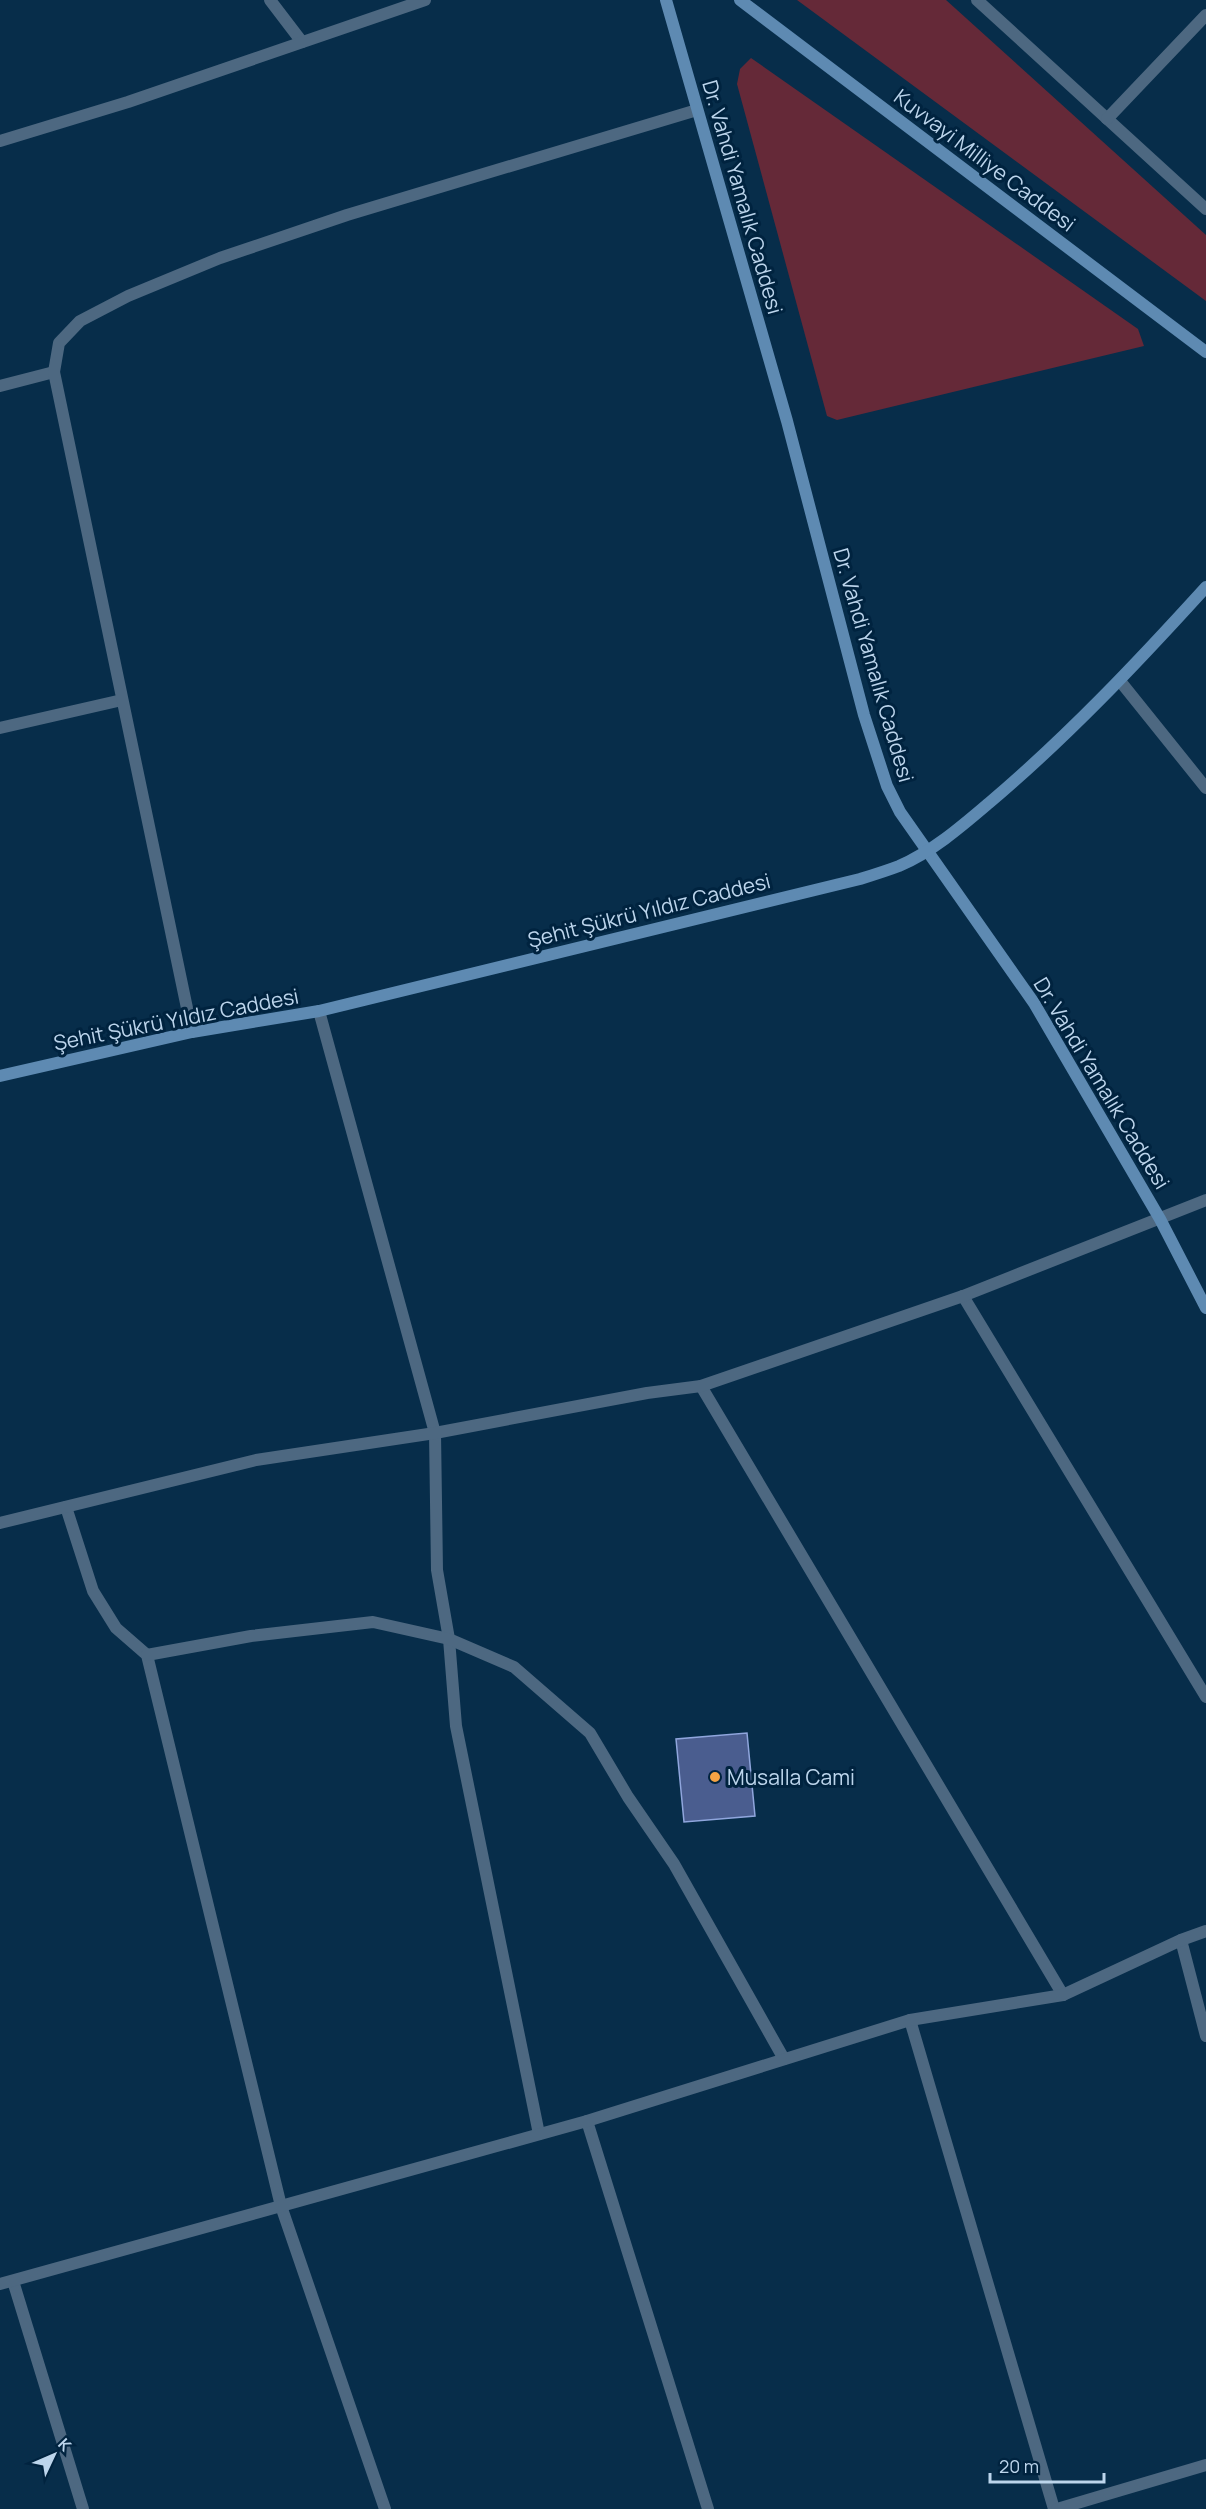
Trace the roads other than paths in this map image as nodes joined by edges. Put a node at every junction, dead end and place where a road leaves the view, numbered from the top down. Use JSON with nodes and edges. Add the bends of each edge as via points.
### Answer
{"nodes":[{"id":1,"x":270,"y":0,"type":"edge"},
{"id":2,"x":425,"y":0,"type":"edge"},
{"id":3,"x":666,"y":0,"type":"edge"},
{"id":4,"x":740,"y":0,"type":"edge"},
{"id":5,"x":977,"y":0,"type":"edge"},
{"id":6,"x":1206,"y":15,"type":"edge"},
{"id":7,"x":302,"y":42,"type":"junction"},
{"id":8,"x":697,"y":110,"type":"junction"},
{"id":9,"x":1107,"y":119,"type":"junction"},
{"id":10,"x":0,"y":141,"type":"edge"},
{"id":11,"x":1206,"y":209,"type":"edge"},
{"id":12,"x":1206,"y":352,"type":"edge"},
{"id":13,"x":54,"y":372,"type":"junction"},
{"id":14,"x":0,"y":386,"type":"edge"},
{"id":15,"x":1206,"y":587,"type":"edge"},
{"id":16,"x":1120,"y":681,"type":"junction"},
{"id":17,"x":122,"y":699,"type":"junction"},
{"id":18,"x":0,"y":728,"type":"edge"},
{"id":19,"x":1206,"y":788,"type":"edge"},
{"id":20,"x":927,"y":850,"type":"junction"},
{"id":21,"x":319,"y":1011,"type":"junction"},
{"id":22,"x":192,"y":1032,"type":"junction"},
{"id":23,"x":0,"y":1076,"type":"edge"},
{"id":24,"x":1206,"y":1200,"type":"edge"},
{"id":25,"x":1160,"y":1219,"type":"junction"},
{"id":26,"x":963,"y":1296,"type":"junction"},
{"id":27,"x":1206,"y":1308,"type":"edge"},
{"id":28,"x":701,"y":1386,"type":"junction"},
{"id":29,"x":435,"y":1433,"type":"junction"},
{"id":30,"x":66,"y":1507,"type":"junction"},
{"id":31,"x":0,"y":1523,"type":"edge"},
{"id":32,"x":449,"y":1640,"type":"junction"},
{"id":33,"x":147,"y":1655,"type":"junction"},
{"id":34,"x":1206,"y":1697,"type":"edge"},
{"id":35,"x":1206,"y":1931,"type":"edge"},
{"id":36,"x":1181,"y":1940,"type":"junction"},
{"id":37,"x":1063,"y":1995,"type":"junction"},
{"id":38,"x":910,"y":2020,"type":"junction"},
{"id":39,"x":1206,"y":2036,"type":"edge"},
{"id":40,"x":784,"y":2059,"type":"junction"},
{"id":41,"x":587,"y":2121,"type":"junction"},
{"id":42,"x":539,"y":2134,"type":"junction"},
{"id":43,"x":281,"y":2206,"type":"junction"},
{"id":44,"x":6,"y":2282,"type":"edge"},
{"id":45,"x":1206,"y":2465,"type":"edge"},
{"id":46,"x":83,"y":2509,"type":"edge"},
{"id":47,"x":385,"y":2509,"type":"edge"},
{"id":48,"x":708,"y":2509,"type":"edge"},
{"id":49,"x":1056,"y":2509,"type":"edge"}],
"edges":[{"from":1,"to":7,"type":"street"},
{"from":2,"to":7,"type":"street"},
{"from":3,"to":8,"type":"street","name":"Dr. Vahdi Yamalık Caddesi"},
{"from":4,"to":12,"type":"street","name":"Kuvvayi Milliye Caddesi"},
{"from":5,"to":9,"type":"street"},
{"from":6,"to":9,"type":"street"},
{"from":7,"to":10,"type":"street"},
{"from":8,"to":13,"type":"street","via":[[347,215],[220,258],[128,296],[80,321],[59,343]]},
{"from":8,"to":20,"type":"street","name":"Dr. Vahdi Yamalık Caddesi","via":[[886,786]]},
{"from":9,"to":11,"type":"street"},
{"from":13,"to":14,"type":"street"},
{"from":13,"to":17,"type":"street"},
{"from":15,"to":16,"type":"street","name":"Şehit Şükrü Yıldız Caddesi"},
{"from":16,"to":19,"type":"street"},
{"from":16,"to":20,"type":"street","name":"Şehit Şükrü Yıldız Caddesi","via":[[1035,764]]},
{"from":17,"to":18,"type":"street"},
{"from":17,"to":22,"type":"street"},
{"from":20,"to":21,"type":"street","name":"Şehit Şükrü Yıldız Caddesi","via":[[900,866],[860,879]]},
{"from":20,"to":25,"type":"street","name":"Dr. Vahdi Yamalık Caddesi","via":[[1034,1003]]},
{"from":21,"to":22,"type":"street","name":"Şehit Şükrü Yıldız Caddesi"},
{"from":21,"to":29,"type":"street"},
{"from":22,"to":23,"type":"street","name":"Şehit Şükrü Yıldız Caddesi"},
{"from":24,"to":25,"type":"street"},
{"from":25,"to":26,"type":"street"},
{"from":25,"to":27,"type":"street","name":"Dr. Vahdi Yamalık Caddesi"},
{"from":26,"to":28,"type":"street"},
{"from":26,"to":34,"type":"street"},
{"from":28,"to":29,"type":"street"},
{"from":28,"to":37,"type":"street"},
{"from":29,"to":30,"type":"street","via":[[256,1460]]},
{"from":29,"to":32,"type":"street","via":[[437,1570]]},
{"from":30,"to":31,"type":"street"},
{"from":30,"to":33,"type":"street","via":[[93,1591],[116,1628]]},
{"from":32,"to":33,"type":"street","via":[[373,1622],[251,1636]]},
{"from":32,"to":40,"type":"street","via":[[514,1667],[590,1733],[627,1797],[674,1864]]},
{"from":32,"to":42,"type":"street","via":[[456,1726]]},
{"from":33,"to":43,"type":"street"},
{"from":35,"to":36,"type":"street"},
{"from":36,"to":37,"type":"street"},
{"from":36,"to":39,"type":"street"},
{"from":37,"to":38,"type":"street"},
{"from":38,"to":40,"type":"street"},
{"from":38,"to":49,"type":"street"},
{"from":40,"to":41,"type":"street"},
{"from":41,"to":42,"type":"street"},
{"from":41,"to":48,"type":"street"},
{"from":42,"to":43,"type":"street"},
{"from":43,"to":44,"type":"street"},
{"from":43,"to":47,"type":"street"},
{"from":44,"to":46,"type":"street"},
{"from":45,"to":49,"type":"street"}]}
